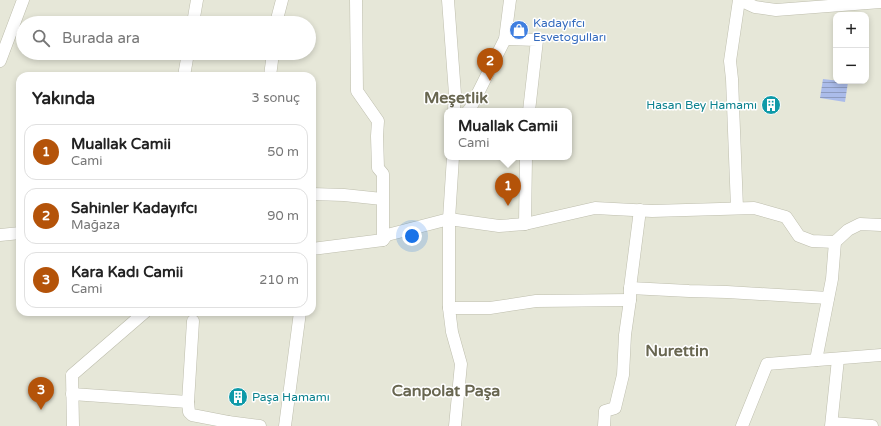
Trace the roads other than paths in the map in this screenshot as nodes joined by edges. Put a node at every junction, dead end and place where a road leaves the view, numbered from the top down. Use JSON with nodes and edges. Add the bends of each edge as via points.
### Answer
{"nodes":[{"id":1,"x":24,"y":0,"type":"edge"},
{"id":2,"x":197,"y":0,"type":"edge"},
{"id":3,"x":282,"y":0,"type":"edge"},
{"id":4,"x":356,"y":0,"type":"edge"},
{"id":5,"x":448,"y":0,"type":"edge"},
{"id":6,"x":510,"y":0,"type":"edge"},
{"id":7,"x":740,"y":0,"type":"edge"},
{"id":8,"x":881,"y":2,"type":"edge"},
{"id":9,"x":18,"y":16,"type":"edge"},
{"id":10,"x":194,"y":16,"type":"edge"},
{"id":11,"x":278,"y":16,"type":"edge"},
{"id":12,"x":16,"y":20,"type":"edge"},
{"id":13,"x":505,"y":39,"type":"junction"},
{"id":14,"x":187,"y":60,"type":"edge"},
{"id":15,"x":272,"y":60,"type":"edge"},
{"id":16,"x":0,"y":61,"type":"edge"},
{"id":17,"x":185,"y":72,"type":"edge"},
{"id":18,"x":271,"y":72,"type":"edge"},
{"id":19,"x":454,"y":108,"type":"edge"},
{"id":20,"x":471,"y":108,"type":"edge"},
{"id":21,"x":530,"y":108,"type":"edge"},
{"id":22,"x":452,"y":160,"type":"edge"},
{"id":23,"x":526,"y":160,"type":"edge"},
{"id":24,"x":316,"y":194,"type":"edge"},
{"id":25,"x":382,"y":199,"type":"junction"},
{"id":26,"x":737,"y":208,"type":"junction"},
{"id":27,"x":640,"y":210,"type":"junction"},
{"id":28,"x":449,"y":219,"type":"junction"},
{"id":29,"x":525,"y":224,"type":"junction"},
{"id":30,"x":881,"y":225,"type":"edge"},
{"id":31,"x":16,"y":233,"type":"edge"},
{"id":32,"x":0,"y":235,"type":"edge"},
{"id":33,"x":383,"y":240,"type":"junction"},
{"id":34,"x":835,"y":242,"type":"junction"},
{"id":35,"x":316,"y":248,"type":"edge"},
{"id":36,"x":630,"y":294,"type":"junction"},
{"id":37,"x":828,"y":298,"type":"junction"},
{"id":38,"x":449,"y":308,"type":"junction"},
{"id":39,"x":140,"y":316,"type":"edge"},
{"id":40,"x":299,"y":316,"type":"edge"},
{"id":41,"x":193,"y":321,"type":"dead end"},
{"id":42,"x":881,"y":355,"type":"edge"},
{"id":43,"x":838,"y":359,"type":"junction"},
{"id":44,"x":816,"y":360,"type":"junction"},
{"id":45,"x":72,"y":394,"type":"junction"},
{"id":46,"x":188,"y":402,"type":"junction"},
{"id":47,"x":229,"y":424,"type":"edge"},
{"id":48,"x":831,"y":424,"type":"edge"},
{"id":49,"x":73,"y":426,"type":"edge"},
{"id":50,"x":260,"y":426,"type":"edge"},
{"id":51,"x":285,"y":426,"type":"edge"},
{"id":52,"x":455,"y":426,"type":"edge"},
{"id":53,"x":604,"y":426,"type":"edge"},
{"id":54,"x":742,"y":426,"type":"edge"},
{"id":55,"x":872,"y":426,"type":"edge"}],
"edges":[{"from":1,"to":9,"type":"street"},
{"from":2,"to":10,"type":"street"},
{"from":3,"to":11,"type":"street"},
{"from":4,"to":25,"type":"street","via":[[357,91],[378,121],[378,168],[383,174]]},
{"from":5,"to":19,"type":"street"},
{"from":6,"to":13,"type":"street"},
{"from":7,"to":8,"type":"street","via":[[755,7],[776,10]]},
{"from":7,"to":26,"type":"street","via":[[730,61]]},
{"from":12,"to":16,"type":"street"},
{"from":13,"to":20,"type":"street"},
{"from":13,"to":21,"type":"street","via":[[537,40]]},
{"from":14,"to":17,"type":"street"},
{"from":15,"to":18,"type":"street"},
{"from":22,"to":28,"type":"street"},
{"from":23,"to":29,"type":"street"},
{"from":24,"to":25,"type":"street"},
{"from":25,"to":33,"type":"street"},
{"from":26,"to":27,"type":"street","via":[[652,212]]},
{"from":26,"to":34,"type":"street","via":[[754,208],[786,217],[799,236],[812,241]]},
{"from":27,"to":29,"type":"street","via":[[595,208]]},
{"from":27,"to":36,"type":"street"},
{"from":28,"to":29,"type":"street","via":[[499,226]]},
{"from":28,"to":33,"type":"street","via":[[388,235]]},
{"from":28,"to":38,"type":"street"},
{"from":30,"to":34,"type":"street","via":[[860,224],[848,230]]},
{"from":31,"to":32,"type":"street"},
{"from":33,"to":35,"type":"street"},
{"from":34,"to":37,"type":"street"},
{"from":36,"to":37,"type":"street","via":[[689,291]]},
{"from":36,"to":38,"type":"street","via":[[536,301],[490,308]]},
{"from":36,"to":53,"type":"street","via":[[623,375],[615,408],[605,411]]},
{"from":37,"to":44,"type":"street"},
{"from":38,"to":52,"type":"street","via":[[452,332],[461,364]]},
{"from":39,"to":45,"type":"street","via":[[72,375]]},
{"from":40,"to":51,"type":"street"},
{"from":41,"to":46,"type":"street"},
{"from":42,"to":43,"type":"street"},
{"from":43,"to":44,"type":"street"},
{"from":43,"to":48,"type":"street"},
{"from":44,"to":54,"type":"street","via":[[767,364]]},
{"from":45,"to":46,"type":"street"},
{"from":45,"to":49,"type":"street"},
{"from":46,"to":47,"type":"street","via":[[192,415]]},
{"from":47,"to":50,"type":"street"},
{"from":48,"to":55,"type":"street"}]}
